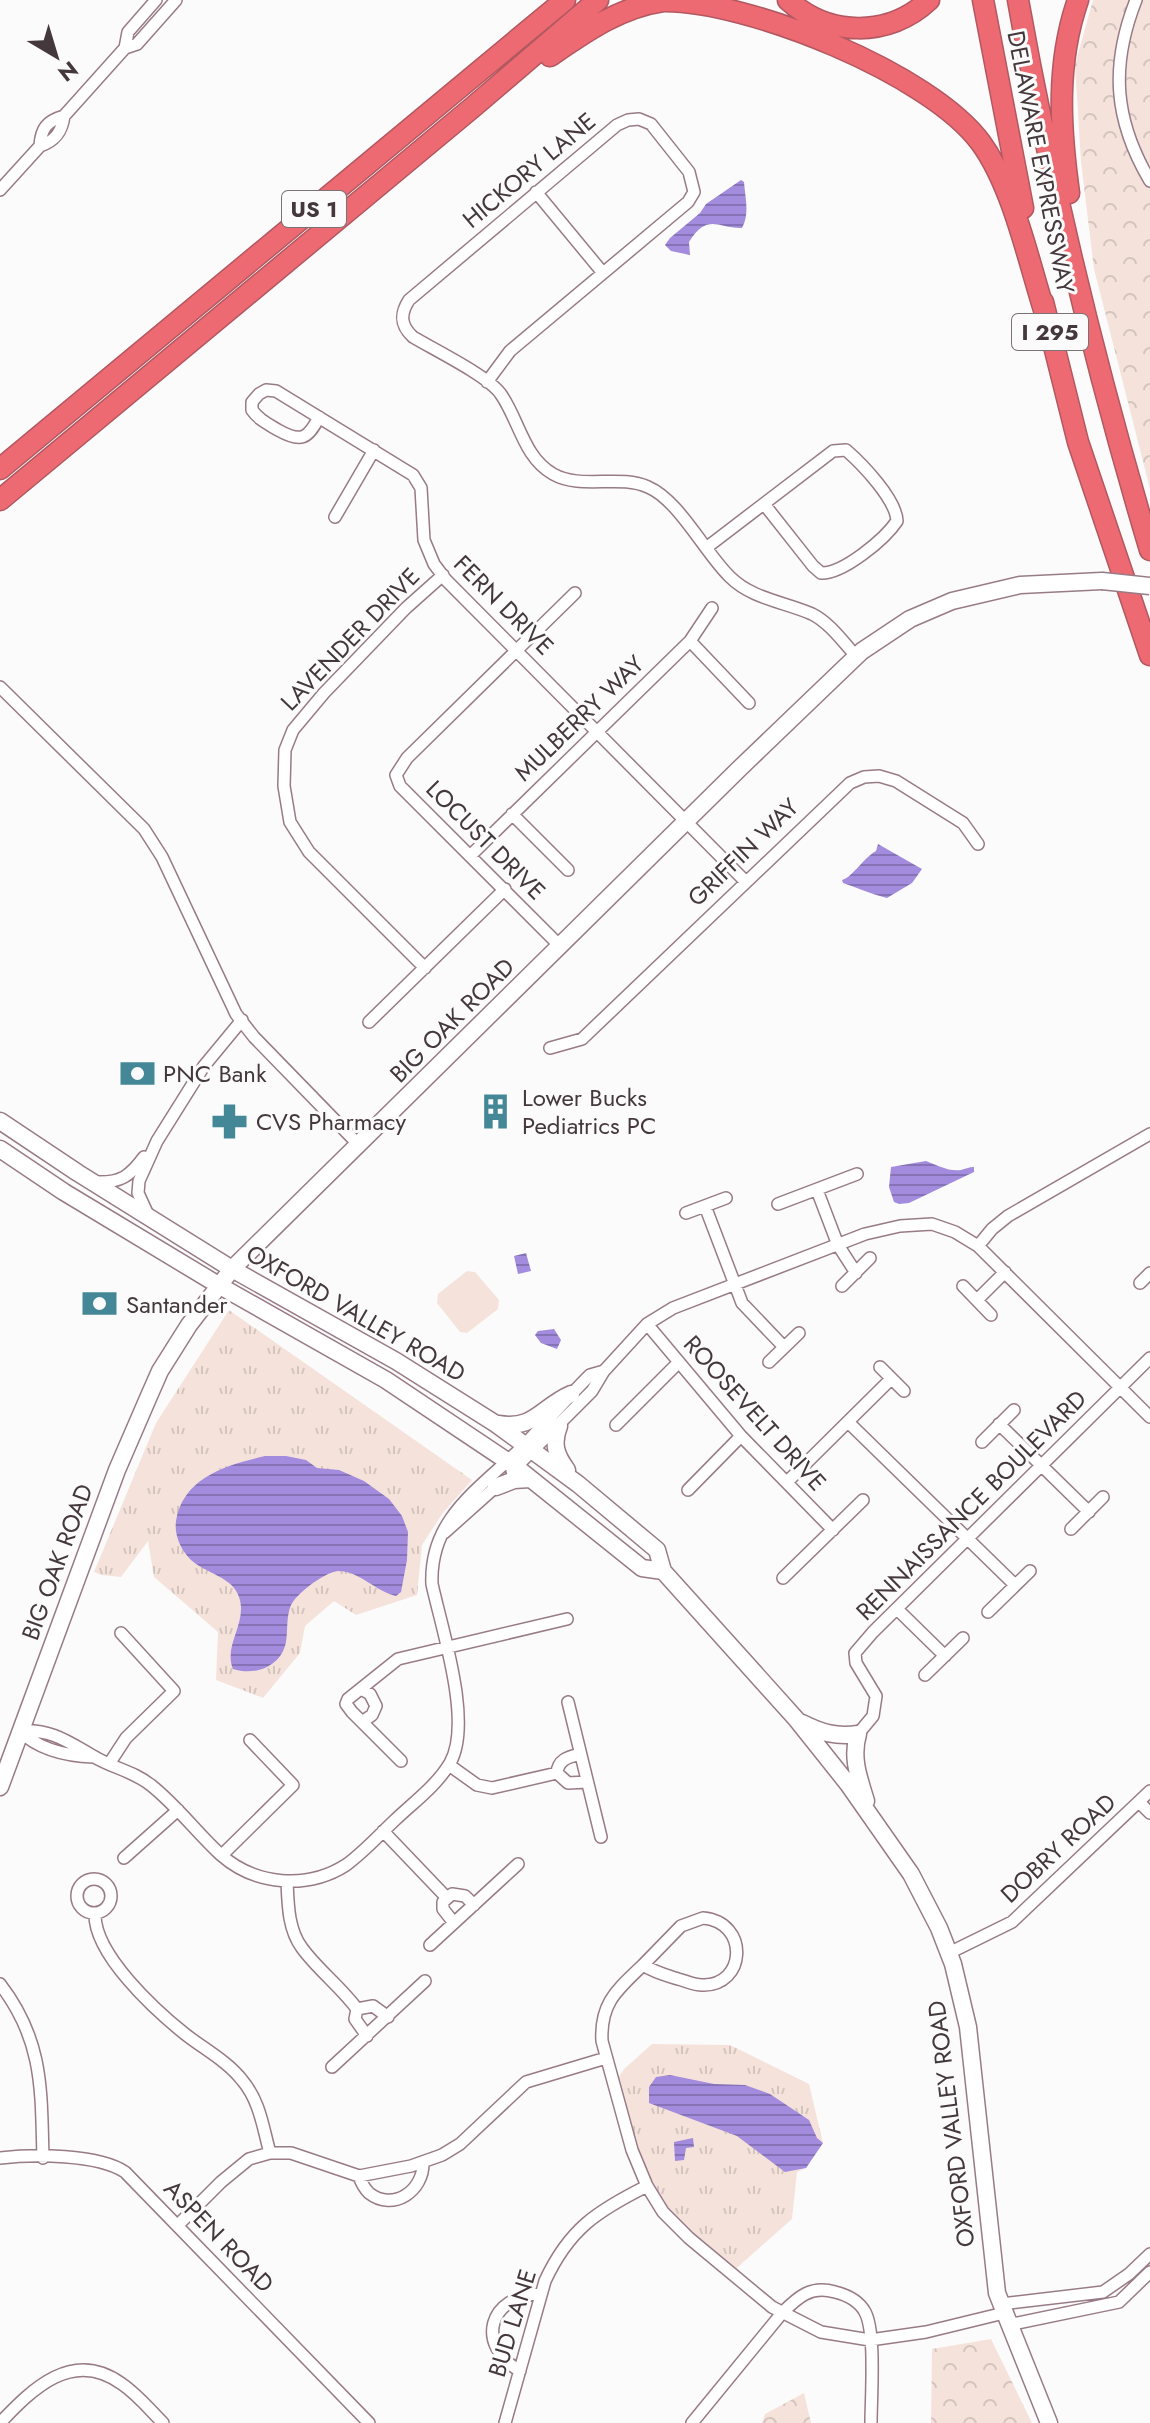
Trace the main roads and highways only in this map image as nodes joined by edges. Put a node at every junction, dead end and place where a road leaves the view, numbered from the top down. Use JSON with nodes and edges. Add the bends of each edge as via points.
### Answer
{"nodes":[{"id":1,"x":565,"y":0,"type":"edge"},
{"id":2,"x":598,"y":0,"type":"edge"},
{"id":3,"x":788,"y":0,"type":"edge"},
{"id":4,"x":929,"y":0,"type":"edge"},
{"id":5,"x":983,"y":0,"type":"edge"},
{"id":6,"x":1018,"y":0,"type":"edge"},
{"id":7,"x":1078,"y":0,"type":"edge"},
{"id":8,"x":473,"y":107,"type":"junction"},
{"id":9,"x":1084,"y":304,"type":"junction"},
{"id":10,"x":1045,"y":313,"type":"junction"},
{"id":11,"x":62,"y":417,"type":"junction"},
{"id":12,"x":0,"y":458,"type":"edge"},
{"id":13,"x":0,"y":469,"type":"edge"},
{"id":14,"x":0,"y":500,"type":"edge"},
{"id":15,"x":1150,"y":550,"type":"edge"},
{"id":16,"x":1150,"y":586,"type":"edge"},
{"id":17,"x":1150,"y":655,"type":"edge"},
{"id":18,"x":0,"y":1121,"type":"edge"},
{"id":19,"x":0,"y":1149,"type":"edge"},
{"id":20,"x":232,"y":1269,"type":"junction"},
{"id":21,"x":220,"y":1286,"type":"junction"},
{"id":22,"x":571,"y":1394,"type":"road end"},
{"id":23,"x":496,"y":1424,"type":"junction"},
{"id":24,"x":559,"y":1426,"type":"road end"},
{"id":25,"x":530,"y":1479,"type":"junction"},
{"id":26,"x":578,"y":1484,"type":"junction"},
{"id":27,"x":496,"y":1487,"type":"road end"},
{"id":28,"x":663,"y":1571,"type":"junction"},
{"id":29,"x":797,"y":1720,"type":"junction"},
{"id":30,"x":0,"y":1787,"type":"edge"},
{"id":31,"x":870,"y":1814,"type":"junction"},
{"id":32,"x":1049,"y":2423,"type":"edge"}],
"edges":[{"from":1,"to":11,"type":"highway","number":"US 1"},
{"from":2,"to":8,"type":"highway","number":"US 1"},
{"from":3,"to":4,"type":"highway","via":[[812,18],[852,29],[899,21]]},
{"from":5,"to":10,"type":"highway","name":"DELAWARE EXPRESSWAY","number":"I 295"},
{"from":6,"to":9,"type":"highway","number":"I 295"},
{"from":7,"to":9,"type":"highway","via":[[1066,43],[1061,110]]},
{"from":8,"to":10,"type":"highway","via":[[590,29],[649,4],[725,3],[785,22],[893,73],[964,123],[1000,178]]},
{"from":8,"to":14,"type":"highway","number":"US 1"},
{"from":9,"to":15,"type":"highway","number":"I 295"},
{"from":10,"to":17,"type":"highway","name":"DELAWARE EXPRESSWAY","number":"I 295","via":[[1078,442]]},
{"from":11,"to":12,"type":"highway"},
{"from":11,"to":13,"type":"highway","number":"US 1"},
{"from":16,"to":20,"type":"main road","name":"BIG OAK ROAD","bridge":true,"via":[[1102,581],[1020,585],[952,601],[901,624],[856,656]]},
{"from":18,"to":20,"type":"main road","name":"OXFORD VALLEY ROAD"},
{"from":19,"to":21,"type":"main road","name":"OXFORD VALLEY ROAD"},
{"from":20,"to":21,"type":"main road","name":"BIG OAK ROAD"},
{"from":20,"to":23,"type":"main road","name":"OXFORD VALLEY ROAD"},
{"from":21,"to":25,"type":"main road","name":"OXFORD VALLEY ROAD","via":[[386,1380]]},
{"from":21,"to":30,"type":"main road","name":"BIG OAK ROAD","via":[[189,1325],[149,1396]]},
{"from":22,"to":23,"type":"main road","via":[[530,1422]]},
{"from":23,"to":26,"type":"main road","name":"OXFORD VALLEY ROAD"},
{"from":24,"to":26,"type":"main road","via":[[556,1455]]},
{"from":25,"to":27,"type":"main road"},
{"from":25,"to":28,"type":"main road","name":"OXFORD VALLEY ROAD","via":[[642,1568]]},
{"from":26,"to":28,"type":"main road","name":"OXFORD VALLEY ROAD","via":[[657,1550]]},
{"from":28,"to":29,"type":"main road","name":"OXFORD VALLEY ROAD"},
{"from":29,"to":31,"type":"main road","name":"OXFORD VALLEY ROAD"},
{"from":29,"to":31,"type":"main road","via":[[826,1734],[858,1734],[855,1763]]},
{"from":31,"to":32,"type":"main road","name":"OXFORD VALLEY ROAD","via":[[911,1874],[949,1953],[968,2027],[991,2254],[1004,2314]]}]}
